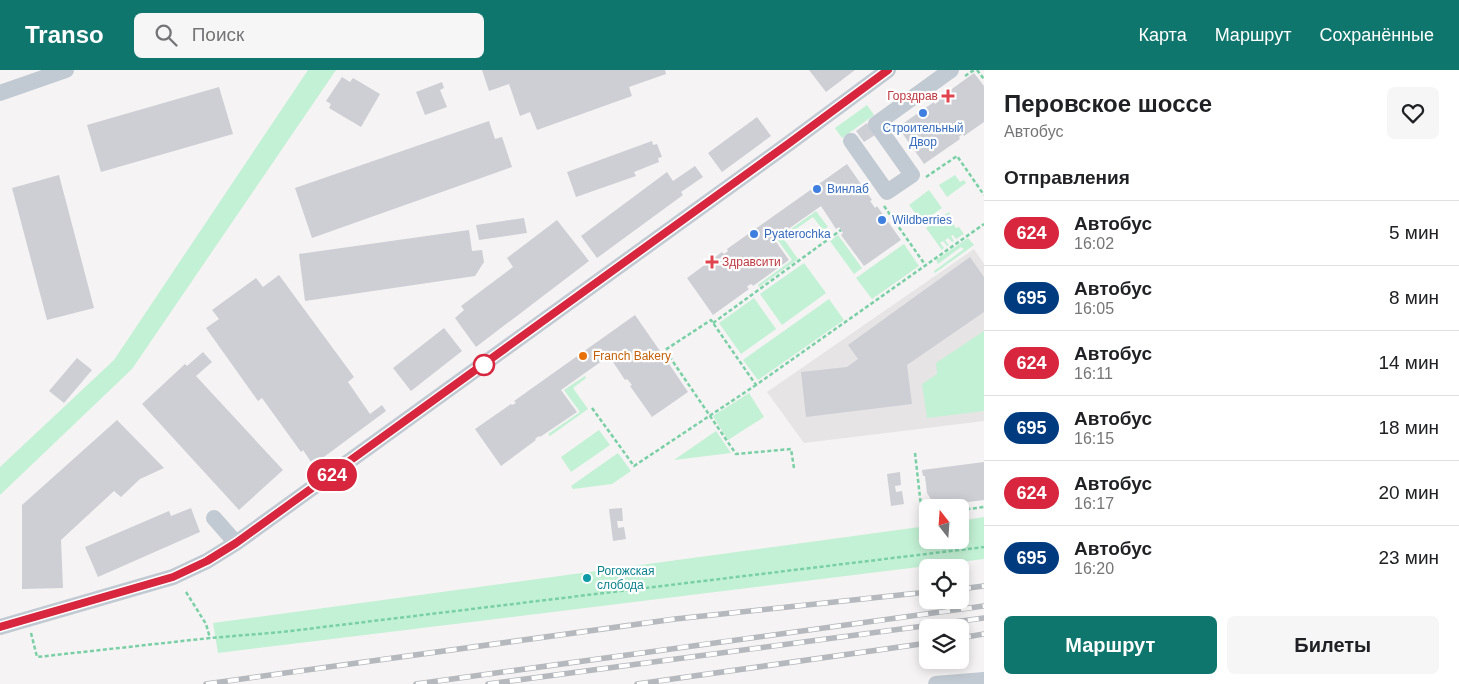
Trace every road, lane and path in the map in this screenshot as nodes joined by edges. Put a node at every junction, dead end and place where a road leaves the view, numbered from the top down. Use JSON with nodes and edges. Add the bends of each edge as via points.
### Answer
{"nodes":[{"id":1,"x":66,"y":70,"type":"edge"},
{"id":2,"x":888,"y":70,"type":"edge"},
{"id":3,"x":976,"y":70,"type":"edge"},
{"id":4,"x":954,"y":76,"type":"edge"},
{"id":5,"x":984,"y":80,"type":"edge"},
{"id":6,"x":0,"y":93,"type":"edge"},
{"id":7,"x":851,"y":141,"type":"dead end"},
{"id":8,"x":922,"y":170,"type":"dead end"},
{"id":9,"x":926,"y":177,"type":"junction"},
{"id":10,"x":919,"y":182,"type":"dead end"},
{"id":11,"x":984,"y":195,"type":"edge"},
{"id":12,"x":891,"y":201,"type":"dead end"},
{"id":13,"x":984,"y":224,"type":"edge"},
{"id":14,"x":840,"y":230,"type":"dead end"},
{"id":15,"x":926,"y":266,"type":"junction"},
{"id":16,"x":713,"y":323,"type":"junction"},
{"id":17,"x":756,"y":385,"type":"junction"},
{"id":18,"x":592,"y":408,"type":"dead end"},
{"id":19,"x":710,"y":416,"type":"junction"},
{"id":20,"x":915,"y":453,"type":"dead end"},
{"id":21,"x":794,"y":468,"type":"dead end"},
{"id":22,"x":920,"y":499,"type":"edge"},
{"id":23,"x":984,"y":507,"type":"edge"},
{"id":24,"x":969,"y":509,"type":"edge"},
{"id":25,"x":214,"y":518,"type":"dead end"},
{"id":26,"x":236,"y":543,"type":"junction"},
{"id":27,"x":984,"y":547,"type":"edge"},
{"id":28,"x":186,"y":592,"type":"dead end"},
{"id":29,"x":0,"y":627,"type":"edge"},
{"id":30,"x":32,"y":633,"type":"dead end"},
{"id":31,"x":210,"y":638,"type":"junction"},
{"id":32,"x":984,"y":680,"type":"edge"},
{"id":33,"x":936,"y":684,"type":"edge"}],
"edges":[{"from":1,"to":6,"type":"street"},
{"from":2,"to":26,"type":"street","via":[[784,139]]},
{"from":3,"to":4,"type":"path"},
{"from":3,"to":5,"type":"path"},
{"from":4,"to":7,"type":"street","via":[[876,124],[912,175],[887,192]]},
{"from":8,"to":9,"type":"path"},
{"from":9,"to":10,"type":"path"},
{"from":9,"to":11,"type":"path","via":[[957,156]]},
{"from":12,"to":15,"type":"path","via":[[884,206]]},
{"from":13,"to":15,"type":"path"},
{"from":14,"to":16,"type":"path"},
{"from":15,"to":17,"type":"path"},
{"from":16,"to":17,"type":"path"},
{"from":16,"to":19,"type":"path","via":[[711,320],[665,350]]},
{"from":17,"to":19,"type":"path"},
{"from":18,"to":19,"type":"path","via":[[634,466]]},
{"from":19,"to":21,"type":"path","via":[[736,454],[791,449]]},
{"from":20,"to":22,"type":"path"},
{"from":23,"to":24,"type":"path"},
{"from":25,"to":26,"type":"street"},
{"from":26,"to":29,"type":"street","via":[[173,577]]},
{"from":27,"to":31,"type":"path","via":[[302,630]]},
{"from":28,"to":31,"type":"path","via":[[206,624]]},
{"from":30,"to":31,"type":"path","via":[[38,657]]},
{"from":32,"to":33,"type":"street"}]}
